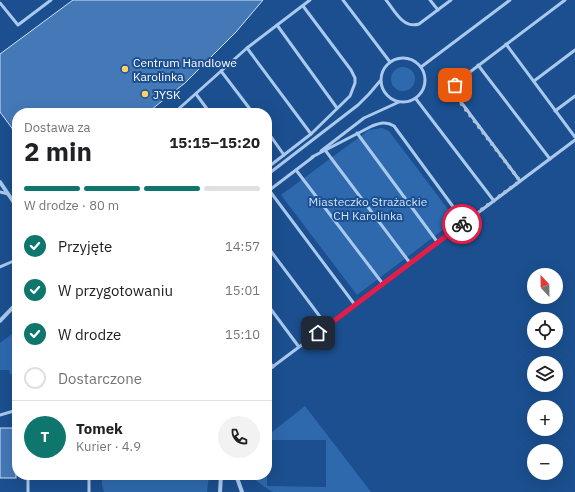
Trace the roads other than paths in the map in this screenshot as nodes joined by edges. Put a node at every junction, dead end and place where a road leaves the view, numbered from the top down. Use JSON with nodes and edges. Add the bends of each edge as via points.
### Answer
{"nodes":[{"id":1,"x":51,"y":0,"type":"edge"},
{"id":2,"x":310,"y":0,"type":"edge"},
{"id":3,"x":343,"y":0,"type":"edge"},
{"id":4,"x":386,"y":0,"type":"edge"},
{"id":5,"x":430,"y":0,"type":"edge"},
{"id":6,"x":451,"y":0,"type":"edge"},
{"id":7,"x":510,"y":0,"type":"edge"},
{"id":8,"x":565,"y":0,"type":"edge"},
{"id":9,"x":0,"y":2,"type":"edge"},
{"id":10,"x":303,"y":6,"type":"junction"},
{"id":11,"x":438,"y":10,"type":"junction"},
{"id":12,"x":277,"y":25,"type":"junction"},
{"id":13,"x":506,"y":44,"type":"junction"},
{"id":14,"x":247,"y":48,"type":"junction"},
{"id":15,"x":575,"y":50,"type":"edge"},
{"id":16,"x":390,"y":62,"type":"junction"},
{"id":17,"x":478,"y":65,"type":"junction"},
{"id":18,"x":422,"y":67,"type":"junction"},
{"id":19,"x":221,"y":71,"type":"junction"},
{"id":20,"x":380,"y":81,"type":"junction"},
{"id":21,"x":534,"y":81,"type":"junction"},
{"id":22,"x":196,"y":94,"type":"junction"},
{"id":23,"x":575,"y":96,"type":"edge"},
{"id":24,"x":416,"y":99,"type":"junction"},
{"id":25,"x":399,"y":102,"type":"junction"},
{"id":26,"x":180,"y":108,"type":"edge"},
{"id":27,"x":206,"y":108,"type":"edge"},
{"id":28,"x":249,"y":108,"type":"edge"},
{"id":29,"x":337,"y":108,"type":"junction"},
{"id":30,"x":555,"y":111,"type":"junction"},
{"id":31,"x":357,"y":133,"type":"junction"},
{"id":32,"x":311,"y":134,"type":"junction"},
{"id":33,"x":272,"y":138,"type":"edge"},
{"id":34,"x":575,"y":138,"type":"edge"},
{"id":35,"x":325,"y":150,"type":"junction"},
{"id":36,"x":284,"y":155,"type":"junction"},
{"id":37,"x":312,"y":157,"type":"junction"},
{"id":38,"x":550,"y":159,"type":"junction"},
{"id":39,"x":272,"y":164,"type":"edge"},
{"id":40,"x":296,"y":170,"type":"junction"},
{"id":41,"x":272,"y":171,"type":"edge"},
{"id":42,"x":520,"y":181,"type":"junction"},
{"id":43,"x":0,"y":182,"type":"edge"},
{"id":44,"x":272,"y":188,"type":"edge"},
{"id":45,"x":0,"y":192,"type":"edge"},
{"id":46,"x":9,"y":194,"type":"junction"},
{"id":47,"x":272,"y":196,"type":"edge"},
{"id":48,"x":12,"y":199,"type":"edge"},
{"id":49,"x":494,"y":201,"type":"junction"},
{"id":50,"x":464,"y":223,"type":"junction"},
{"id":51,"x":438,"y":243,"type":"junction"},
{"id":52,"x":272,"y":253,"type":"edge"},
{"id":53,"x":12,"y":261,"type":"edge"},
{"id":54,"x":410,"y":263,"type":"junction"},
{"id":55,"x":0,"y":267,"type":"edge"},
{"id":56,"x":383,"y":284,"type":"junction"},
{"id":57,"x":356,"y":305,"type":"junction"},
{"id":58,"x":12,"y":308,"type":"edge"},
{"id":59,"x":272,"y":311,"type":"edge"},
{"id":60,"x":0,"y":321,"type":"edge"},
{"id":61,"x":327,"y":326,"type":"junction"},
{"id":62,"x":299,"y":347,"type":"junction"},
{"id":63,"x":273,"y":367,"type":"edge"},
{"id":64,"x":12,"y":411,"type":"edge"},
{"id":65,"x":0,"y":414,"type":"edge"},
{"id":66,"x":28,"y":480,"type":"edge"},
{"id":67,"x":89,"y":480,"type":"edge"},
{"id":68,"x":221,"y":480,"type":"edge"},
{"id":69,"x":238,"y":480,"type":"edge"},
{"id":70,"x":28,"y":492,"type":"edge"},
{"id":71,"x":89,"y":492,"type":"edge"},
{"id":72,"x":220,"y":492,"type":"edge"},
{"id":73,"x":242,"y":492,"type":"edge"}],
"edges":[{"from":1,"to":9,"type":"lane","via":[[18,25]]},
{"from":2,"to":10,"type":"lane"},
{"from":3,"to":16,"type":"lane"},
{"from":4,"to":11,"type":"lane","via":[[407,25],[419,24]]},
{"from":5,"to":11,"type":"lane"},
{"from":6,"to":11,"type":"lane"},
{"from":7,"to":18,"type":"lane"},
{"from":8,"to":13,"type":"lane"},
{"from":10,"to":12,"type":"lane"},
{"from":10,"to":29,"type":"lane","via":[[355,78],[350,96]]},
{"from":12,"to":14,"type":"lane"},
{"from":12,"to":29,"type":"lane"},
{"from":13,"to":17,"type":"lane"},
{"from":13,"to":21,"type":"lane"},
{"from":14,"to":19,"type":"lane"},
{"from":14,"to":32,"type":"lane"},
{"from":15,"to":21,"type":"lane"},
{"from":16,"to":18,"type":"lane","via":[[408,58]]},
{"from":16,"to":20,"type":"lane","via":[[381,73]]},
{"from":17,"to":38,"type":"lane"},
{"from":17,"to":42,"type":"lane","via":[[455,85],[454,94]]},
{"from":18,"to":24,"type":"lane","via":[[425,83]]},
{"from":19,"to":22,"type":"lane"},
{"from":19,"to":28,"type":"lane"},
{"from":20,"to":25,"type":"lane","via":[[382,90],[388,97]]},
{"from":20,"to":41,"type":"lane","via":[[358,105]]},
{"from":21,"to":30,"type":"lane"},
{"from":22,"to":26,"type":"lane"},
{"from":22,"to":27,"type":"lane"},
{"from":23,"to":30,"type":"lane"},
{"from":24,"to":25,"type":"lane"},
{"from":24,"to":49,"type":"lane"},
{"from":25,"to":37,"type":"lane","via":[[364,118]]},
{"from":29,"to":32,"type":"lane"},
{"from":30,"to":34,"type":"lane"},
{"from":31,"to":35,"type":"lane"},
{"from":31,"to":50,"type":"lane","via":[[380,123],[394,126]]},
{"from":31,"to":51,"type":"lane"},
{"from":32,"to":36,"type":"lane"},
{"from":33,"to":36,"type":"lane"},
{"from":34,"to":38,"type":"lane"},
{"from":35,"to":37,"type":"lane"},
{"from":35,"to":54,"type":"lane"},
{"from":36,"to":39,"type":"lane"},
{"from":37,"to":40,"type":"lane"},
{"from":38,"to":42,"type":"lane"},
{"from":40,"to":44,"type":"lane"},
{"from":40,"to":56,"type":"lane"},
{"from":42,"to":49,"type":"lane"},
{"from":43,"to":46,"type":"street"},
{"from":45,"to":46,"type":"lane"},
{"from":46,"to":48,"type":"street"},
{"from":47,"to":57,"type":"lane"},
{"from":49,"to":50,"type":"lane"},
{"from":50,"to":51,"type":"lane"},
{"from":51,"to":54,"type":"lane"},
{"from":52,"to":61,"type":"lane"},
{"from":53,"to":55,"type":"lane"},
{"from":54,"to":56,"type":"lane"},
{"from":56,"to":57,"type":"lane"},
{"from":57,"to":61,"type":"lane"},
{"from":58,"to":60,"type":"street"},
{"from":59,"to":62,"type":"lane"},
{"from":61,"to":62,"type":"lane"},
{"from":62,"to":63,"type":"lane"},
{"from":64,"to":65,"type":"lane"},
{"from":66,"to":70,"type":"lane"},
{"from":67,"to":71,"type":"lane"},
{"from":68,"to":72,"type":"street"},
{"from":69,"to":73,"type":"street"}]}
